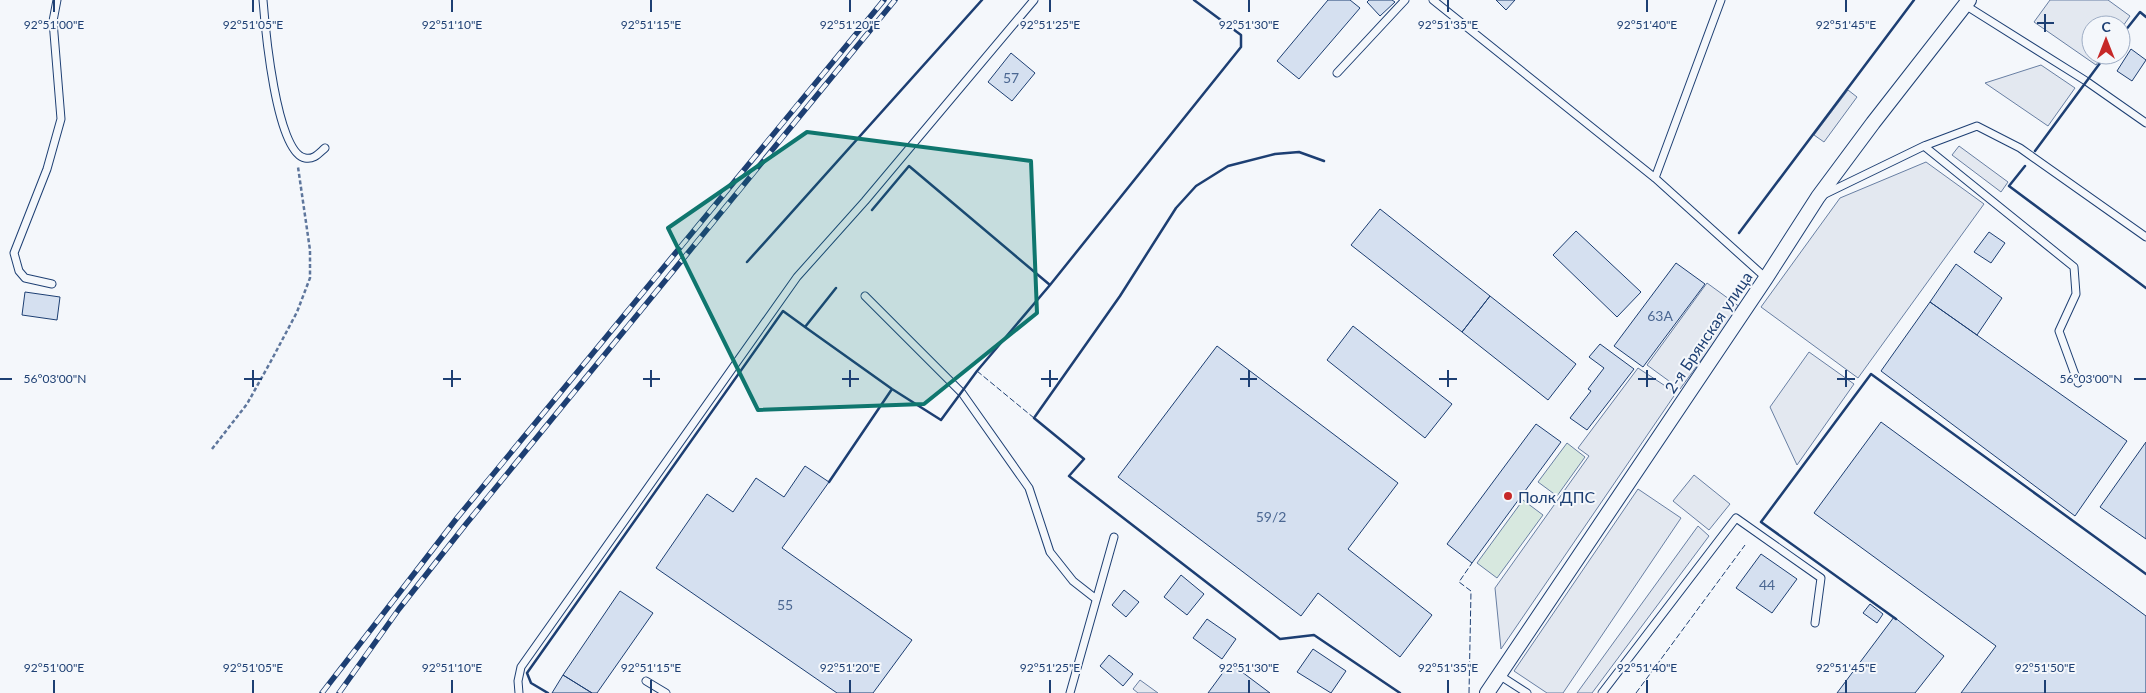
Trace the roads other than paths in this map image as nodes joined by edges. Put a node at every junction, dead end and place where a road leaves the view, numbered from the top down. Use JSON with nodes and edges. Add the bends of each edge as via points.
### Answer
{"nodes":[{"id":1,"x":57,"y":0,"type":"edge"},
{"id":2,"x":263,"y":0,"type":"edge"},
{"id":3,"x":1034,"y":0,"type":"edge"},
{"id":4,"x":1405,"y":0,"type":"edge"},
{"id":5,"x":1433,"y":0,"type":"edge"},
{"id":6,"x":1720,"y":0,"type":"edge"},
{"id":7,"x":1967,"y":2,"type":"edge"},
{"id":8,"x":1337,"y":73,"type":"dead end"},
{"id":9,"x":2146,"y":123,"type":"edge"},
{"id":10,"x":1924,"y":146,"type":"junction"},
{"id":11,"x":324,"y":148,"type":"dead end"},
{"id":12,"x":1655,"y":178,"type":"junction"},
{"id":13,"x":1818,"y":197,"type":"junction"},
{"id":14,"x":2146,"y":237,"type":"edge"},
{"id":15,"x":1766,"y":278,"type":"junction"},
{"id":16,"x":52,"y":284,"type":"dead end"},
{"id":17,"x":865,"y":296,"type":"dead end"},
{"id":18,"x":2078,"y":383,"type":"dead end"},
{"id":19,"x":1114,"y":536,"type":"dead end"},
{"id":20,"x":1096,"y":599,"type":"junction"},
{"id":21,"x":1815,"y":623,"type":"dead end"},
{"id":22,"x":1499,"y":675,"type":"junction"},
{"id":23,"x":646,"y":681,"type":"dead end"},
{"id":24,"x":519,"y":693,"type":"edge"},
{"id":25,"x":666,"y":693,"type":"edge"},
{"id":26,"x":1070,"y":693,"type":"edge"},
{"id":27,"x":1487,"y":693,"type":"edge"},
{"id":28,"x":1527,"y":693,"type":"edge"},
{"id":29,"x":1602,"y":693,"type":"edge"}],
"edges":[{"from":1,"to":16,"type":"lane","via":[[53,20],[61,119],[14,253],[19,271],[25,278]]},
{"from":2,"to":11,"type":"lane","via":[[267,52],[285,132],[296,154],[305,158],[315,157]]},
{"from":3,"to":24,"type":"lane","via":[[797,277],[521,667]]},
{"from":4,"to":8,"type":"lane"},
{"from":5,"to":12,"type":"lane"},
{"from":6,"to":12,"type":"lane"},
{"from":7,"to":9,"type":"lane"},
{"from":7,"to":13,"type":"street","name":"2-я Брянская улица"},
{"from":10,"to":13,"type":"lane"},
{"from":10,"to":14,"type":"lane","via":[[1977,126],[2020,148]]},
{"from":10,"to":18,"type":"lane","via":[[2074,267],[2076,294],[2058,331]]},
{"from":12,"to":15,"type":"lane"},
{"from":13,"to":15,"type":"street","name":"2-я Брянская улица"},
{"from":15,"to":22,"type":"street","name":"2-я Брянская улица"},
{"from":17,"to":20,"type":"lane","via":[[962,393],[1029,488],[1050,552],[1073,581]]},
{"from":19,"to":20,"type":"lane"},
{"from":20,"to":26,"type":"lane"},
{"from":21,"to":29,"type":"lane","via":[[1821,578],[1736,518]]},
{"from":22,"to":27,"type":"street","name":"2-я Брянская улица"},
{"from":22,"to":28,"type":"lane"},
{"from":23,"to":25,"type":"lane"}]}
